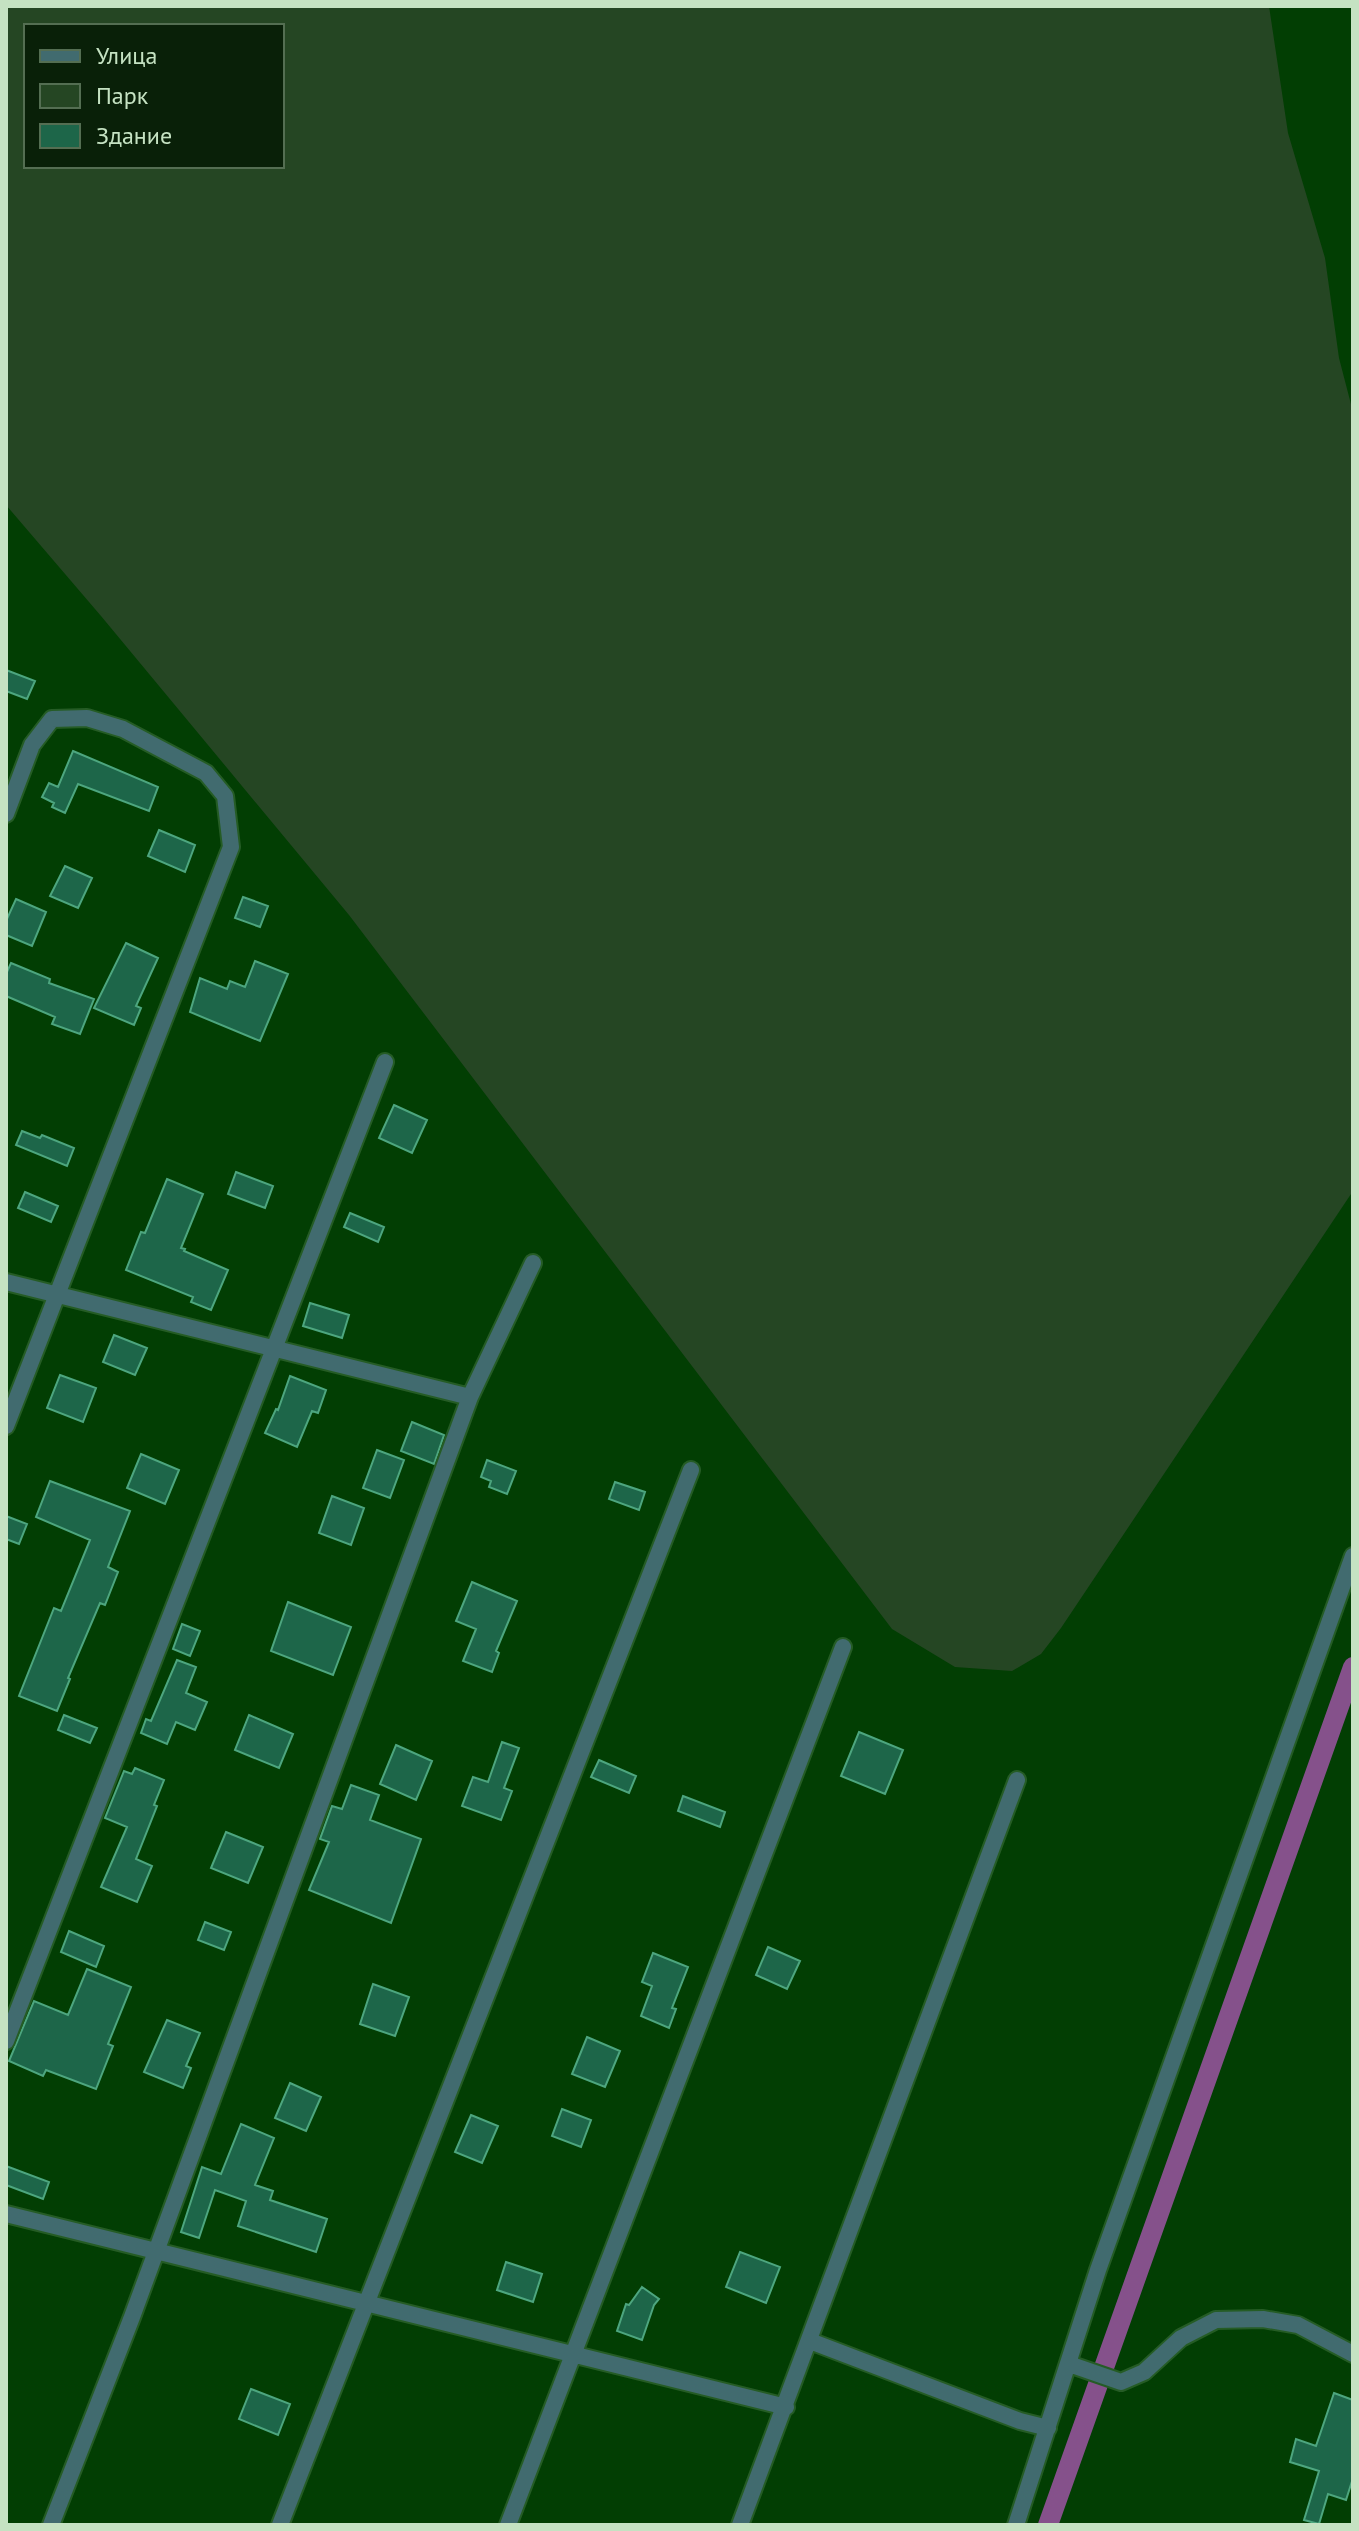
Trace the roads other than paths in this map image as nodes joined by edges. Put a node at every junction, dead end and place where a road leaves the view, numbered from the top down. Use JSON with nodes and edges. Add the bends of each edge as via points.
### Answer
{"nodes":[{"id":1,"x":6,"y":814,"type":"edge"},
{"id":2,"x":385,"y":1062,"type":"dead end"},
{"id":3,"x":533,"y":1263,"type":"dead end"},
{"id":4,"x":6,"y":1282,"type":"edge"},
{"id":5,"x":57,"y":1294,"type":"junction"},
{"id":6,"x":274,"y":1348,"type":"junction"},
{"id":7,"x":470,"y":1397,"type":"junction"},
{"id":8,"x":6,"y":1426,"type":"edge"},
{"id":9,"x":691,"y":1470,"type":"dead end"},
{"id":10,"x":1353,"y":1556,"type":"edge"},
{"id":11,"x":843,"y":1647,"type":"dead end"},
{"id":12,"x":1017,"y":1780,"type":"dead end"},
{"id":13,"x":6,"y":2041,"type":"edge"},
{"id":14,"x":6,"y":2214,"type":"edge"},
{"id":15,"x":157,"y":2251,"type":"junction"},
{"id":16,"x":366,"y":2303,"type":"junction"},
{"id":17,"x":810,"y":2341,"type":"junction"},
{"id":18,"x":573,"y":2354,"type":"junction"},
{"id":19,"x":1353,"y":2354,"type":"edge"},
{"id":20,"x":1069,"y":2364,"type":"junction"},
{"id":21,"x":786,"y":2407,"type":"junction"},
{"id":22,"x":1048,"y":2428,"type":"junction"},
{"id":23,"x":51,"y":2525,"type":"edge"},
{"id":24,"x":280,"y":2525,"type":"edge"},
{"id":25,"x":508,"y":2525,"type":"edge"},
{"id":26,"x":740,"y":2525,"type":"edge"},
{"id":27,"x":1016,"y":2525,"type":"edge"}],
"edges":[{"from":1,"to":5,"type":"street","via":[[32,745],[52,719],[87,718],[123,729],[206,773],[225,796],[231,847]]},
{"from":2,"to":6,"type":"street"},
{"from":3,"to":7,"type":"street"},
{"from":4,"to":5,"type":"street"},
{"from":5,"to":6,"type":"street"},
{"from":5,"to":8,"type":"street"},
{"from":6,"to":7,"type":"street"},
{"from":6,"to":13,"type":"street"},
{"from":7,"to":15,"type":"street"},
{"from":9,"to":16,"type":"street"},
{"from":10,"to":20,"type":"street"},
{"from":11,"to":18,"type":"street"},
{"from":12,"to":17,"type":"street"},
{"from":14,"to":15,"type":"street"},
{"from":15,"to":16,"type":"street"},
{"from":15,"to":23,"type":"street"},
{"from":16,"to":18,"type":"street"},
{"from":16,"to":24,"type":"street"},
{"from":17,"to":21,"type":"street"},
{"from":17,"to":22,"type":"street"},
{"from":18,"to":21,"type":"street"},
{"from":18,"to":25,"type":"street"},
{"from":19,"to":20,"type":"street","via":[[1298,2325],[1216,2320],[1181,2338],[1144,2372],[1121,2382]]},
{"from":20,"to":22,"type":"street"},
{"from":21,"to":26,"type":"street"},
{"from":22,"to":27,"type":"street"}]}
